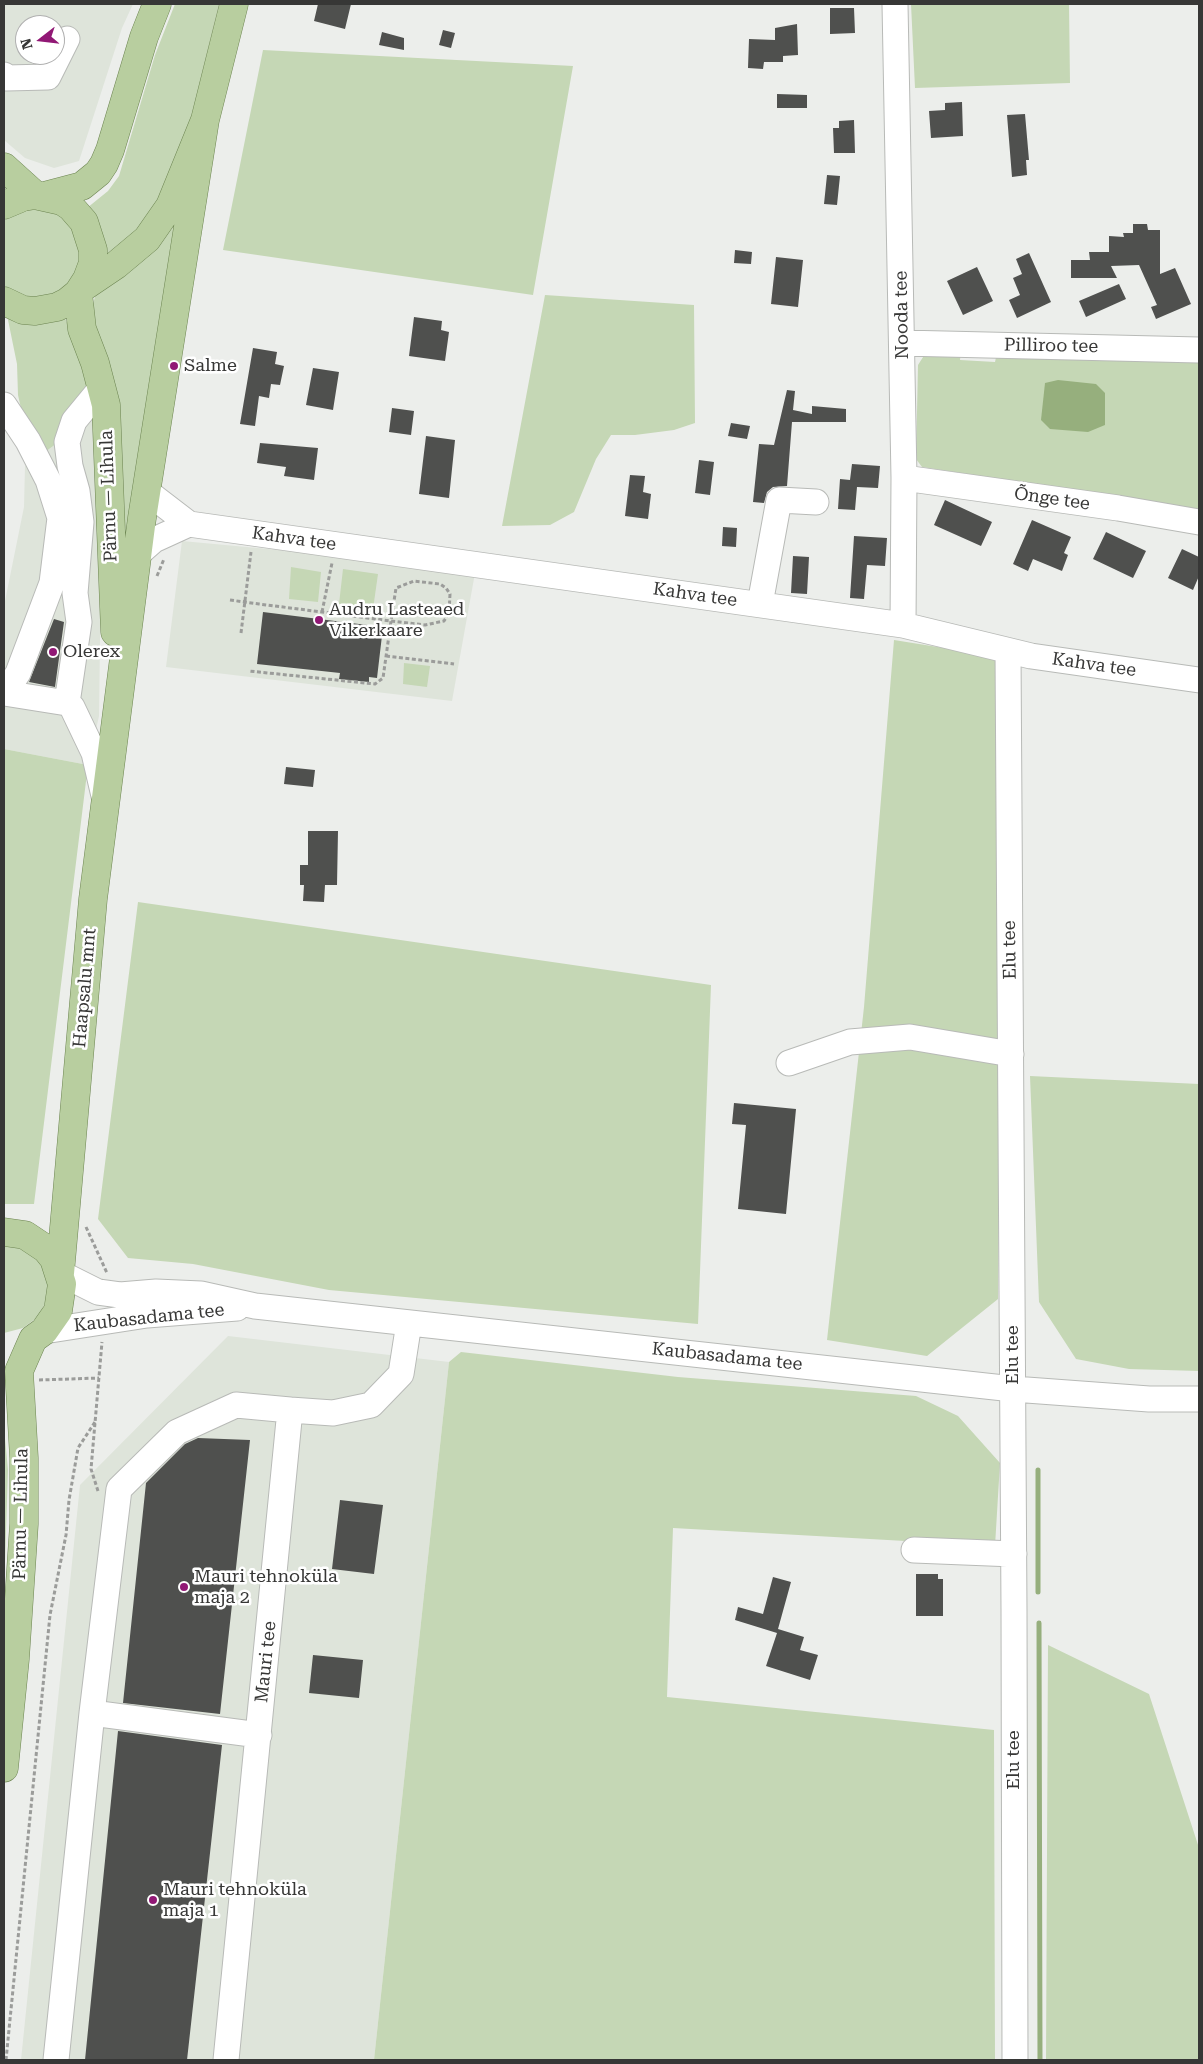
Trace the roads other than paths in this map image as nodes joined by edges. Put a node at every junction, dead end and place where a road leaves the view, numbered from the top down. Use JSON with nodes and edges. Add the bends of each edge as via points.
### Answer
{"nodes":[{"id":1,"x":157,"y":4,"type":"edge"},
{"id":2,"x":234,"y":4,"type":"edge"},
{"id":3,"x":895,"y":4,"type":"edge"},
{"id":4,"x":67,"y":39,"type":"dead end"},
{"id":5,"x":4,"y":75,"type":"edge"},
{"id":6,"x":205,"y":120,"type":"junction"},
{"id":7,"x":4,"y":167,"type":"edge"},
{"id":8,"x":39,"y":195,"type":"junction"},
{"id":9,"x":4,"y":205,"type":"edge"},
{"id":10,"x":80,"y":290,"type":"junction"},
{"id":11,"x":4,"y":301,"type":"edge"},
{"id":12,"x":902,"y":343,"type":"junction"},
{"id":13,"x":1199,"y":350,"type":"edge"},
{"id":14,"x":102,"y":387,"type":"junction"},
{"id":15,"x":4,"y":405,"type":"edge"},
{"id":16,"x":904,"y":478,"type":"junction"},
{"id":17,"x":146,"y":492,"type":"junction"},
{"id":18,"x":816,"y":502,"type":"dead end"},
{"id":19,"x":1199,"y":522,"type":"edge"},
{"id":20,"x":179,"y":528,"type":"junction"},
{"id":21,"x":137,"y":555,"type":"junction"},
{"id":22,"x":46,"y":597,"type":"junction"},
{"id":23,"x":75,"y":601,"type":"junction"},
{"id":24,"x":760,"y":604,"type":"junction"},
{"id":25,"x":903,"y":625,"type":"junction"},
{"id":26,"x":1008,"y":650,"type":"junction"},
{"id":27,"x":1199,"y":680,"type":"edge"},
{"id":28,"x":5,"y":693,"type":"edge"},
{"id":29,"x":67,"y":703,"type":"junction"},
{"id":30,"x":118,"y":704,"type":"junction"},
{"id":31,"x":106,"y":800,"type":"junction"},
{"id":32,"x":1011,"y":1054,"type":"junction"},
{"id":33,"x":789,"y":1063,"type":"dead end"},
{"id":34,"x":4,"y":1232,"type":"edge"},
{"id":35,"x":60,"y":1273,"type":"junction"},
{"id":36,"x":255,"y":1306,"type":"junction"},
{"id":37,"x":409,"y":1323,"type":"junction"},
{"id":38,"x":39,"y":1335,"type":"junction"},
{"id":39,"x":4,"y":1347,"type":"edge"},
{"id":40,"x":1013,"y":1388,"type":"junction"},
{"id":41,"x":1199,"y":1399,"type":"edge"},
{"id":42,"x":290,"y":1410,"type":"junction"},
{"id":43,"x":914,"y":1550,"type":"dead end"},
{"id":44,"x":1014,"y":1554,"type":"junction"},
{"id":45,"x":92,"y":1714,"type":"junction"},
{"id":46,"x":259,"y":1735,"type":"junction"},
{"id":47,"x":4,"y":1768,"type":"edge"},
{"id":48,"x":56,"y":2060,"type":"edge"},
{"id":49,"x":226,"y":2060,"type":"edge"},
{"id":50,"x":1015,"y":2060,"type":"edge"}],
"edges":[{"from":1,"to":8,"type":"main road","via":[[104,164],[82,186]]},
{"from":2,"to":6,"type":"main road"},
{"from":3,"to":12,"type":"street","name":"Nooda tee"},
{"from":4,"to":5,"type":"street","via":[[48,77],[6,78]]},
{"from":6,"to":10,"type":"main road","via":[[181,185],[158,226],[126,258]]},
{"from":6,"to":17,"type":"main road"},
{"from":7,"to":8,"type":"main road"},
{"from":8,"to":9,"type":"main road"},
{"from":8,"to":10,"type":"main road","via":[[71,207],[89,230],[93,263]]},
{"from":10,"to":11,"type":"main road","via":[[67,302],[45,310],[23,310]]},
{"from":10,"to":14,"type":"main road","name":"Pärnu — Lihula","via":[[82,329]]},
{"from":12,"to":13,"type":"street","name":"Pilliroo tee"},
{"from":12,"to":16,"type":"street","name":"Nooda tee"},
{"from":14,"to":23,"type":"street","via":[[74,421],[67,442],[81,522]]},
{"from":14,"to":30,"type":"main road","name":"Pärnu — Lihula","via":[[108,425]]},
{"from":15,"to":22,"type":"street","via":[[48,480],[60,518],[52,584]]},
{"from":16,"to":19,"type":"street","name":"Õnge tee"},
{"from":16,"to":25,"type":"street","name":"Nooda tee"},
{"from":17,"to":20,"type":"street","name":"Kahva tee"},
{"from":17,"to":21,"type":"main road"},
{"from":18,"to":24,"type":"street","via":[[779,500]]},
{"from":20,"to":21,"type":"street","via":[[154,540]]},
{"from":20,"to":24,"type":"street","name":"Kahva tee","via":[[254,534]]},
{"from":21,"to":30,"type":"main road"},
{"from":22,"to":23,"type":"street"},
{"from":22,"to":28,"type":"street","via":[[18,672]]},
{"from":23,"to":29,"type":"street","via":[[79,622]]},
{"from":24,"to":25,"type":"street","name":"Kahva tee"},
{"from":25,"to":26,"type":"street","name":"Kahva tee"},
{"from":26,"to":27,"type":"street","name":"Kahva tee"},
{"from":26,"to":32,"type":"street","name":"Elu tee"},
{"from":28,"to":29,"type":"street"},
{"from":29,"to":31,"type":"street","via":[[83,726],[94,753]]},
{"from":30,"to":31,"type":"main road","name":"Haapsalu mnt"},
{"from":31,"to":35,"type":"main road","name":"Haapsalu mnt","via":[[92,909]]},
{"from":32,"to":33,"type":"street","via":[[910,1037],[850,1042]]},
{"from":32,"to":40,"type":"street","name":"Elu tee"},
{"from":34,"to":35,"type":"main road","via":[[36,1240],[46,1249]]},
{"from":35,"to":36,"type":"street","name":"Kaubasadama tee","via":[[98,1292],[120,1295],[156,1292],[201,1294]]},
{"from":35,"to":38,"type":"main road","name":"Pärnu — Lihula","via":[[62,1296],[58,1311]]},
{"from":36,"to":37,"type":"street","name":"Kaubasadama tee"},
{"from":36,"to":38,"type":"street","name":"Kaubasadama tee","via":[[147,1315]]},
{"from":37,"to":40,"type":"street","name":"Kaubasadama tee"},
{"from":37,"to":42,"type":"street","via":[[401,1374],[371,1405],[333,1413]]},
{"from":38,"to":39,"type":"main road"},
{"from":38,"to":47,"type":"main road","name":"Pärnu — Lihula","via":[[22,1362],[18,1381],[24,1458],[24,1524]]},
{"from":40,"to":41,"type":"street","name":"Kaubasadama tee"},
{"from":40,"to":44,"type":"street","name":"Elu tee"},
{"from":42,"to":45,"type":"street","via":[[236,1406],[177,1432],[120,1489]]},
{"from":42,"to":46,"type":"street","name":"Mauri tee"},
{"from":43,"to":44,"type":"street"},
{"from":44,"to":50,"type":"street","name":"Elu tee"},
{"from":45,"to":46,"type":"street"},
{"from":45,"to":48,"type":"street"},
{"from":46,"to":49,"type":"street","name":"Mauri tee"}]}
